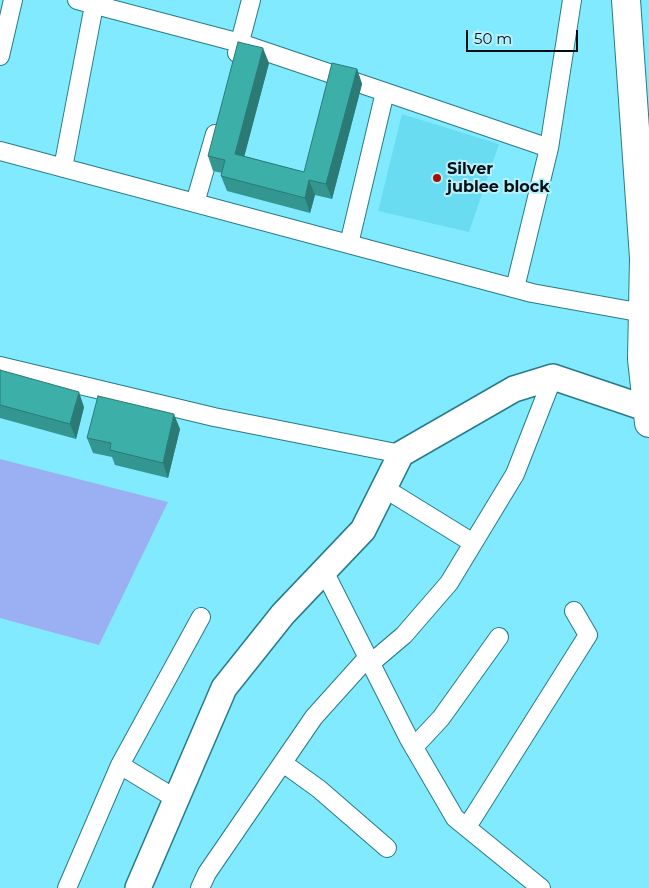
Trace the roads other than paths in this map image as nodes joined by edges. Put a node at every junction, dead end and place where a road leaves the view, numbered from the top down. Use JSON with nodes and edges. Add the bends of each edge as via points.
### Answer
{"nodes":[{"id":1,"x":13,"y":0,"type":"edge"},
{"id":2,"x":251,"y":0,"type":"edge"},
{"id":3,"x":572,"y":0,"type":"edge"},
{"id":4,"x":626,"y":0,"type":"edge"},
{"id":5,"x":89,"y":1,"type":"edge"},
{"id":6,"x":240,"y":43,"type":"junction"},
{"id":7,"x":0,"y":56,"type":"edge"},
{"id":8,"x":232,"y":71,"type":"edge"},
{"id":9,"x":385,"y":92,"type":"junction"},
{"id":10,"x":219,"y":118,"type":"edge"},
{"id":11,"x":549,"y":148,"type":"junction"},
{"id":12,"x":0,"y":151,"type":"edge"},
{"id":13,"x":63,"y":168,"type":"junction"},
{"id":14,"x":195,"y":203,"type":"junction"},
{"id":15,"x":349,"y":244,"type":"junction"},
{"id":16,"x":516,"y":288,"type":"junction"},
{"id":17,"x":643,"y":313,"type":"junction"},
{"id":18,"x":646,"y":360,"type":"edge"},
{"id":19,"x":0,"y":366,"type":"edge"},
{"id":20,"x":552,"y":377,"type":"junction"},
{"id":21,"x":648,"y":416,"type":"edge"},
{"id":22,"x":401,"y":454,"type":"junction"},
{"id":23,"x":384,"y":488,"type":"junction"},
{"id":24,"x":473,"y":543,"type":"junction"},
{"id":25,"x":324,"y":571,"type":"junction"},
{"id":26,"x":574,"y":611,"type":"dead end"},
{"id":27,"x":201,"y":617,"type":"dead end"},
{"id":28,"x":499,"y":637,"type":"dead end"},
{"id":29,"x":369,"y":660,"type":"junction"},
{"id":30,"x":414,"y":747,"type":"junction"},
{"id":31,"x":283,"y":763,"type":"junction"},
{"id":32,"x":120,"y":765,"type":"junction"},
{"id":33,"x":176,"y":799,"type":"junction"},
{"id":34,"x":467,"y":827,"type":"junction"},
{"id":35,"x":387,"y":848,"type":"dead end"},
{"id":36,"x":67,"y":888,"type":"edge"},
{"id":37,"x":138,"y":888,"type":"edge"},
{"id":38,"x":200,"y":888,"type":"edge"},
{"id":39,"x":541,"y":888,"type":"edge"}],
"edges":[{"from":1,"to":7,"type":"street"},
{"from":2,"to":6,"type":"street"},
{"from":3,"to":11,"type":"street"},
{"from":4,"to":17,"type":"main road","via":[[644,258]]},
{"from":5,"to":6,"type":"street"},
{"from":5,"to":13,"type":"street"},
{"from":6,"to":8,"type":"street"},
{"from":6,"to":9,"type":"street"},
{"from":9,"to":11,"type":"street"},
{"from":9,"to":15,"type":"street"},
{"from":10,"to":14,"type":"street"},
{"from":11,"to":16,"type":"street"},
{"from":12,"to":13,"type":"street"},
{"from":13,"to":14,"type":"street"},
{"from":14,"to":15,"type":"street"},
{"from":15,"to":16,"type":"street"},
{"from":16,"to":17,"type":"street"},
{"from":17,"to":18,"type":"main road"},
{"from":18,"to":21,"type":"main road"},
{"from":19,"to":22,"type":"street","via":[[214,417]]},
{"from":20,"to":21,"type":"street"},
{"from":20,"to":22,"type":"street","via":[[514,389]]},
{"from":20,"to":24,"type":"street","via":[[515,474]]},
{"from":22,"to":23,"type":"street"},
{"from":23,"to":24,"type":"street"},
{"from":23,"to":25,"type":"street","via":[[363,530]]},
{"from":24,"to":29,"type":"street","via":[[449,583],[404,635]]},
{"from":25,"to":29,"type":"street"},
{"from":25,"to":33,"type":"street","via":[[283,614],[224,688]]},
{"from":26,"to":34,"type":"street","via":[[588,635]]},
{"from":27,"to":32,"type":"street"},
{"from":28,"to":30,"type":"street","via":[[442,718]]},
{"from":29,"to":30,"type":"street"},
{"from":29,"to":31,"type":"street","via":[[314,717]]},
{"from":30,"to":34,"type":"street","via":[[456,818]]},
{"from":31,"to":35,"type":"street"},
{"from":31,"to":38,"type":"street"},
{"from":32,"to":33,"type":"street"},
{"from":32,"to":36,"type":"street"},
{"from":33,"to":37,"type":"street"},
{"from":34,"to":39,"type":"street"}]}
